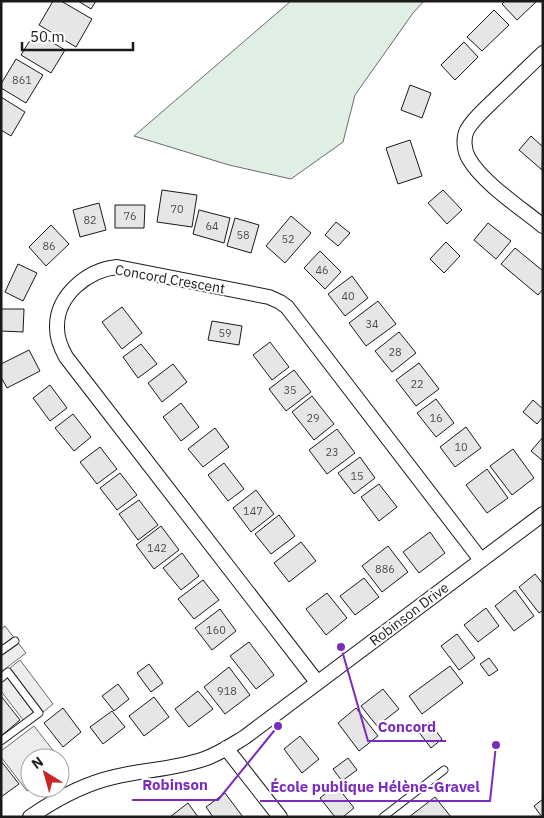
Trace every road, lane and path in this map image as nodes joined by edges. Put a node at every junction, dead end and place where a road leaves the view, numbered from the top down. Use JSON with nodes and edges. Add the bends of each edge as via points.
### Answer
{"nodes":[{"id":1,"x":543,"y":53,"type":"edge"},
{"id":2,"x":543,"y":226,"type":"edge"},
{"id":3,"x":543,"y":514,"type":"edge"},
{"id":4,"x":481,"y":560,"type":"junction"},
{"id":5,"x":15,"y":641,"type":"dead end"},
{"id":6,"x":1,"y":651,"type":"edge"},
{"id":7,"x":1,"y":678,"type":"edge"},
{"id":8,"x":317,"y":682,"type":"junction"},
{"id":9,"x":1,"y":741,"type":"edge"},
{"id":10,"x":226,"y":748,"type":"junction"},
{"id":11,"x":444,"y":770,"type":"dead end"},
{"id":12,"x":30,"y":817,"type":"edge"},
{"id":13,"x":280,"y":817,"type":"edge"},
{"id":14,"x":383,"y":817,"type":"edge"}],
"edges":[{"from":1,"to":2,"type":"street","via":[[467,130],[465,150],[490,183]]},
{"from":3,"to":4,"type":"street","name":"Robinson Drive"},
{"from":4,"to":8,"type":"street","name":"Robinson Drive"},
{"from":4,"to":8,"type":"street","name":"Concord Crescent","via":[[280,302],[117,267],[105,268],[82,280],[70,292],[58,315],[59,340],[66,357]]},
{"from":5,"to":6,"type":"lane"},
{"from":7,"to":9,"type":"lane","via":[[8,672],[39,713]]},
{"from":8,"to":10,"type":"street","name":"Robinson Drive"},
{"from":10,"to":12,"type":"street","name":"Robinson Drive","via":[[204,759],[92,784],[58,799]]},
{"from":10,"to":13,"type":"street"},
{"from":11,"to":14,"type":"lane"}]}
